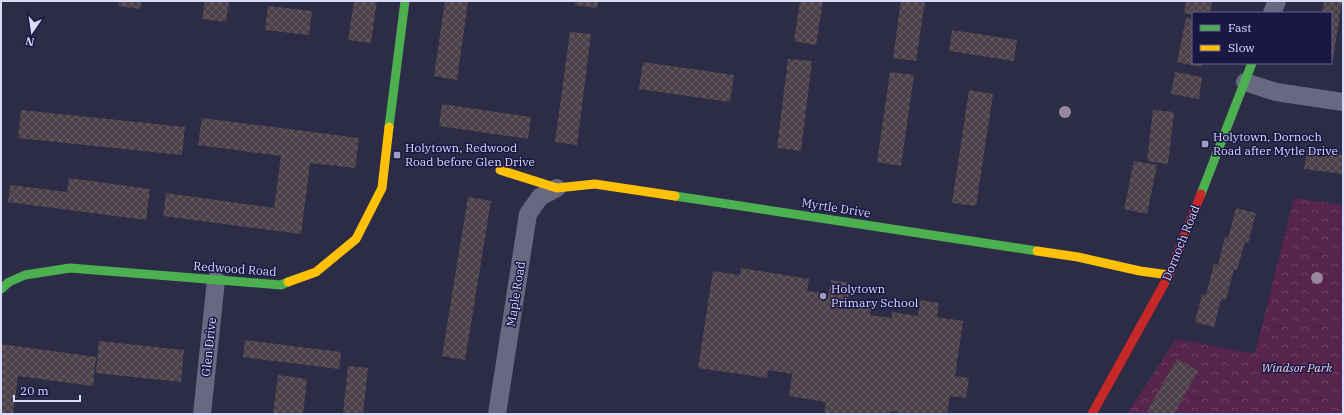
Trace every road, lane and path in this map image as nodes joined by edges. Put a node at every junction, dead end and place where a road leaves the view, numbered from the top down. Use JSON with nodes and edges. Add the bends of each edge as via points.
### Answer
{"nodes":[{"id":1,"x":405,"y":1,"type":"edge"},
{"id":2,"x":1277,"y":1,"type":"edge"},
{"id":3,"x":1272,"y":12,"type":"edge"},
{"id":4,"x":1252,"y":64,"type":"edge"},
{"id":5,"x":1245,"y":82,"type":"junction"},
{"id":6,"x":1343,"y":102,"type":"edge"},
{"id":7,"x":500,"y":170,"type":"dead end"},
{"id":8,"x":557,"y":188,"type":"junction"},
{"id":9,"x":1169,"y":275,"type":"junction"},
{"id":10,"x":216,"y":280,"type":"junction"},
{"id":11,"x":1,"y":289,"type":"edge"},
{"id":12,"x":202,"y":414,"type":"edge"},
{"id":13,"x":497,"y":414,"type":"edge"},
{"id":14,"x":1092,"y":414,"type":"edge"}],
"edges":[{"from":1,"to":10,"type":"street","name":"Redwood Road","via":[[382,188],[356,239],[316,272],[281,285]]},
{"from":2,"to":3,"type":"street"},
{"from":4,"to":5,"type":"street","name":"Dornoch Road"},
{"from":5,"to":6,"type":"street","via":[[1276,92]]},
{"from":5,"to":9,"type":"street","name":"Dornoch Road"},
{"from":7,"to":8,"type":"street","name":"Myrtle Drive"},
{"from":8,"to":9,"type":"street","name":"Myrtle Drive","via":[[595,184],[1078,257]]},
{"from":8,"to":13,"type":"street","name":"Maple Road","via":[[540,197],[528,214]]},
{"from":9,"to":14,"type":"street","name":"Dornoch Road"},
{"from":10,"to":11,"type":"street","name":"Redwood Road","via":[[70,268],[25,275],[9,282]]},
{"from":10,"to":12,"type":"street","name":"Glen Drive"}]}
